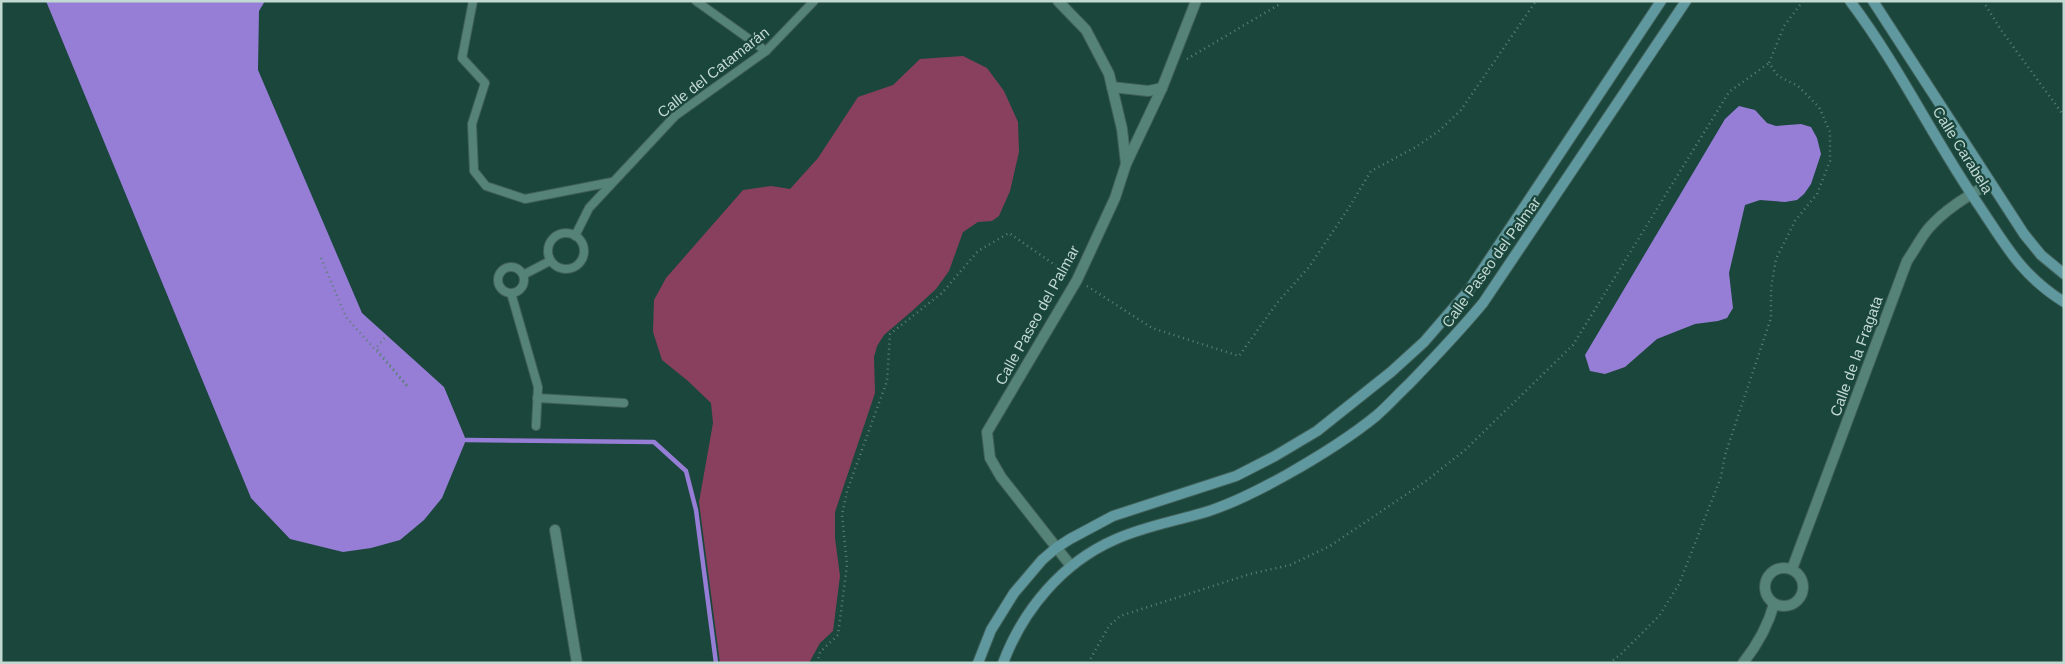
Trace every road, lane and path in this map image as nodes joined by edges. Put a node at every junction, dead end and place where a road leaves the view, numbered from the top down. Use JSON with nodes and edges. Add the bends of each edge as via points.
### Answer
{"nodes":[{"id":1,"x":473,"y":1,"type":"edge"},
{"id":2,"x":696,"y":1,"type":"edge"},
{"id":3,"x":814,"y":1,"type":"edge"},
{"id":4,"x":1058,"y":1,"type":"edge"},
{"id":5,"x":1196,"y":1,"type":"edge"},
{"id":6,"x":1536,"y":1,"type":"edge"},
{"id":7,"x":1661,"y":1,"type":"edge"},
{"id":8,"x":1686,"y":1,"type":"edge"},
{"id":9,"x":1803,"y":1,"type":"edge"},
{"id":10,"x":1850,"y":1,"type":"edge"},
{"id":11,"x":1873,"y":1,"type":"edge"},
{"id":12,"x":1983,"y":1,"type":"edge"},
{"id":13,"x":1280,"y":4,"type":"dead end"},
{"id":14,"x":766,"y":51,"type":"junction"},
{"id":15,"x":1769,"y":63,"type":"junction"},
{"id":16,"x":1170,"y":68,"type":"junction"},
{"id":17,"x":1112,"y":87,"type":"junction"},
{"id":18,"x":1162,"y":88,"type":"junction"},
{"id":19,"x":2064,"y":116,"type":"edge"},
{"id":20,"x":1126,"y":164,"type":"junction"},
{"id":21,"x":612,"y":182,"type":"junction"},
{"id":22,"x":1990,"y":183,"type":"junction"},
{"id":23,"x":1971,"y":194,"type":"junction"},
{"id":24,"x":575,"y":236,"type":"junction"},
{"id":25,"x":322,"y":258,"type":"dead end"},
{"id":26,"x":550,"y":261,"type":"junction"},
{"id":27,"x":2064,"y":274,"type":"edge"},
{"id":28,"x":523,"y":275,"type":"junction"},
{"id":29,"x":1077,"y":280,"type":"junction"},
{"id":30,"x":511,"y":294,"type":"junction"},
{"id":31,"x":2064,"y":302,"type":"edge"},
{"id":32,"x":387,"y":335,"type":"dead end"},
{"id":33,"x":537,"y":398,"type":"junction"},
{"id":34,"x":624,"y":403,"type":"dead end"},
{"id":35,"x":536,"y":426,"type":"dead end"},
{"id":36,"x":555,"y":530,"type":"dead end"},
{"id":37,"x":1056,"y":548,"type":"junction"},
{"id":38,"x":1071,"y":566,"type":"junction"},
{"id":39,"x":1792,"y":569,"type":"junction"},
{"id":40,"x":1774,"y":604,"type":"junction"},
{"id":41,"x":577,"y":663,"type":"edge"},
{"id":42,"x":817,"y":663,"type":"edge"},
{"id":43,"x":978,"y":663,"type":"edge"},
{"id":44,"x":1002,"y":663,"type":"edge"},
{"id":45,"x":1088,"y":663,"type":"edge"},
{"id":46,"x":1608,"y":663,"type":"edge"},
{"id":47,"x":1743,"y":663,"type":"edge"}],
"edges":[{"from":1,"to":21,"type":"lane","via":[[462,58],[485,83],[472,124],[474,171],[486,186],[525,199]]},
{"from":2,"to":14,"type":"lane"},
{"from":3,"to":14,"type":"lane","name":"Calle del Catamarán"},
{"from":4,"to":17,"type":"street","via":[[1086,30],[1109,74]]},
{"from":5,"to":16,"type":"street","name":"Calle Paseo del Palmar"},
{"from":6,"to":29,"type":"path","via":[[1461,110],[1416,147],[1371,171],[1309,267],[1277,303],[1239,356],[1152,328]]},
{"from":7,"to":37,"type":"street","name":"Calle Paseo del Palmar","via":[[1469,290],[1424,342],[1391,372],[1317,431],[1244,472],[1205,488],[1112,516]]},
{"from":8,"to":38,"type":"street","name":"Calle Paseo del Palmar","via":[[1483,303],[1450,343],[1377,416],[1320,454],[1247,495],[1113,540]]},
{"from":9,"to":15,"type":"path","via":[[1784,26]]},
{"from":10,"to":23,"type":"street","name":"Calle Carabela"},
{"from":11,"to":22,"type":"street","name":"Calle Carabela"},
{"from":12,"to":19,"type":"path"},
{"from":13,"to":16,"type":"path"},
{"from":14,"to":21,"type":"lane","name":"Calle del Catamarán","via":[[675,116]]},
{"from":15,"to":45,"type":"path","via":[[1728,92],[1573,344],[1465,450],[1426,481],[1330,546],[1290,565],[1250,574],[1120,616],[1109,626]]},
{"from":15,"to":46,"type":"path","via":[[1778,76],[1798,86],[1819,107],[1830,132],[1830,160],[1817,194],[1795,221],[1776,259],[1771,288],[1771,318],[1721,477],[1680,584],[1659,616]]},
{"from":16,"to":18,"type":"street","name":"Calle Paseo del Palmar"},
{"from":17,"to":18,"type":"street","via":[[1148,91]]},
{"from":17,"to":20,"type":"street"},
{"from":18,"to":20,"type":"street","name":"Calle Paseo del Palmar"},
{"from":20,"to":29,"type":"street","name":"Calle Paseo del Palmar"},
{"from":21,"to":24,"type":"lane","name":"Calle del Catamarán","via":[[589,208]]},
{"from":22,"to":23,"type":"street","name":"Calle de la Fragata"},
{"from":22,"to":27,"type":"street","name":"Calle Carabela","via":[[2041,255]]},
{"from":23,"to":31,"type":"street","name":"Calle Carabela","via":[[2012,257],[2045,290]]},
{"from":23,"to":39,"type":"street","name":"Calle de la Fragata","via":[[1927,230],[1907,261]]},
{"from":24,"to":26,"type":"lane","via":[[565,233],[555,236],[548,245]]},
{"from":24,"to":26,"type":"lane","via":[[584,249],[579,264],[564,270]]},
{"from":25,"to":32,"type":"path","via":[[346,316],[408,387],[376,348]]},
{"from":26,"to":28,"type":"lane"},
{"from":28,"to":30,"type":"lane","via":[[520,290]]},
{"from":28,"to":30,"type":"lane","via":[[511,267],[501,271],[499,285]]},
{"from":29,"to":37,"type":"street","name":"Calle Paseo del Palmar","via":[[987,432],[990,458],[1001,477]]},
{"from":29,"to":42,"type":"path","via":[[1009,233],[978,251],[942,293],[890,334],[887,381],[847,491],[842,515],[847,565],[838,635],[820,652]]},
{"from":30,"to":33,"type":"lane","via":[[538,387]]},
{"from":33,"to":34,"type":"lane"},
{"from":33,"to":35,"type":"lane"},
{"from":36,"to":41,"type":"street"},
{"from":37,"to":38,"type":"street","name":"Calle Paseo del Palmar"},
{"from":37,"to":43,"type":"street","name":"Calle Paseo del Palmar","via":[[1014,593],[990,630]]},
{"from":38,"to":44,"type":"street","name":"Calle Paseo del Palmar","via":[[1041,596],[1025,618]]},
{"from":39,"to":40,"type":"street","via":[[1782,567],[1767,578],[1767,597]]},
{"from":39,"to":40,"type":"street","via":[[1804,585],[1802,596],[1795,604],[1785,607]]},
{"from":40,"to":47,"type":"street","via":[[1770,621]]}]}
